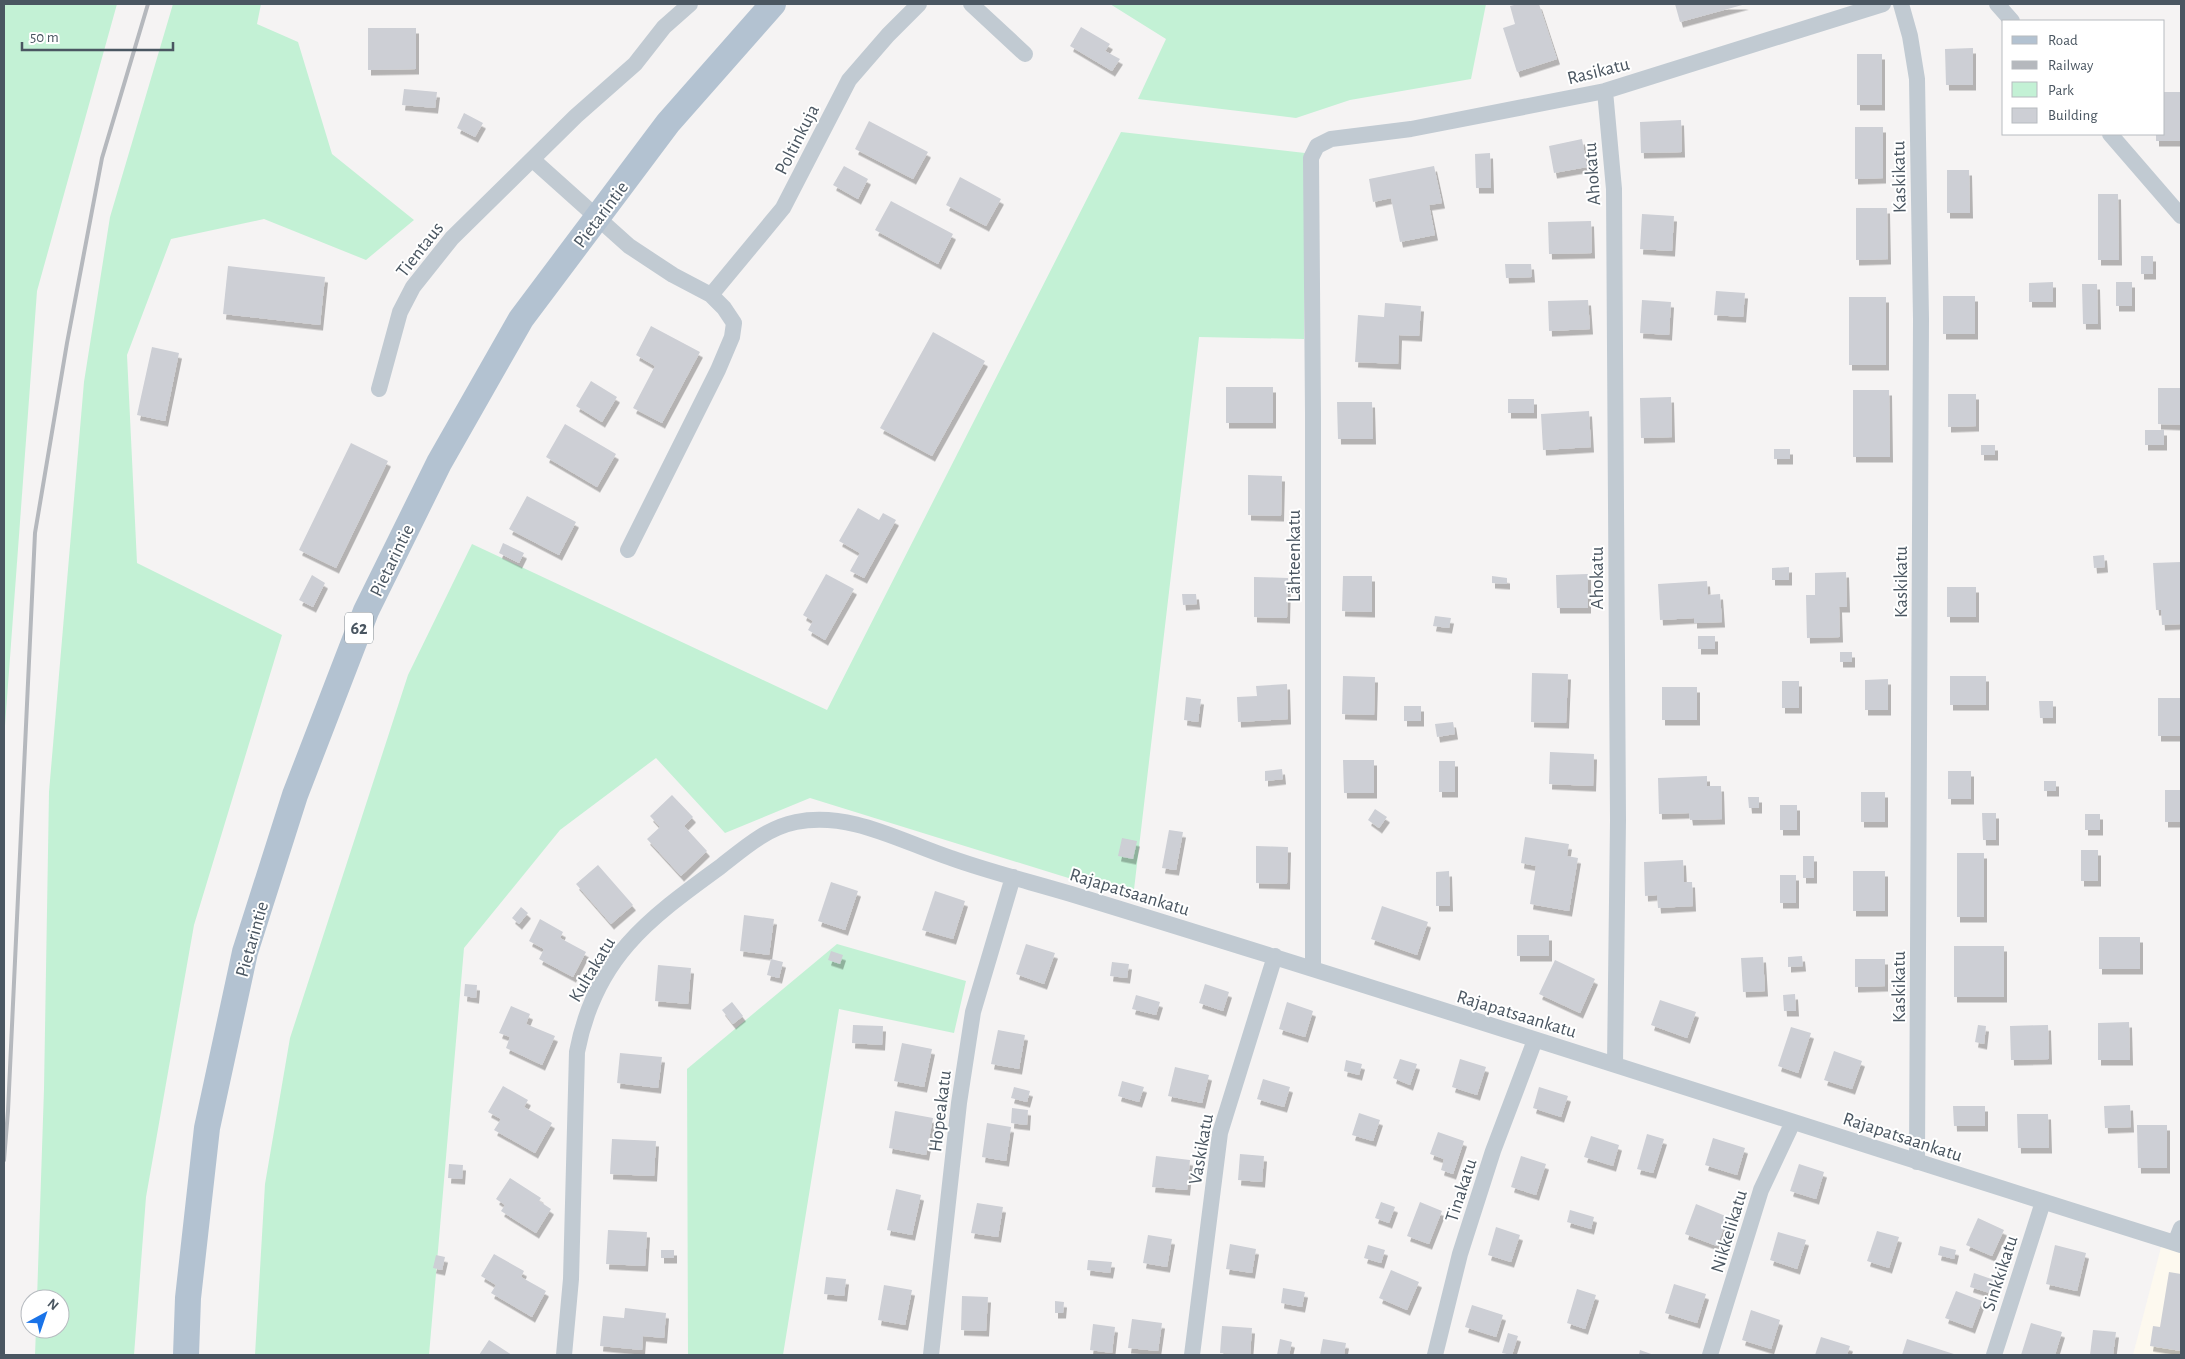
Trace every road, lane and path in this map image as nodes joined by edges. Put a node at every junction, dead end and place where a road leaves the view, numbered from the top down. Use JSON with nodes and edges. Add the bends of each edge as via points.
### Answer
{"nodes":[{"id":1,"x":690,"y":4,"type":"edge"},
{"id":2,"x":772,"y":4,"type":"edge"},
{"id":3,"x":919,"y":4,"type":"edge"},
{"id":4,"x":972,"y":4,"type":"edge"},
{"id":5,"x":1883,"y":4,"type":"edge"},
{"id":6,"x":1901,"y":4,"type":"edge"},
{"id":7,"x":1996,"y":4,"type":"edge"},
{"id":8,"x":2011,"y":20,"type":"edge"},
{"id":9,"x":1025,"y":54,"type":"dead end"},
{"id":10,"x":1604,"y":91,"type":"junction"},
{"id":11,"x":2111,"y":135,"type":"edge"},
{"id":12,"x":1317,"y":146,"type":"joint"},
{"id":13,"x":533,"y":160,"type":"junction"},
{"id":14,"x":2181,"y":216,"type":"edge"},
{"id":15,"x":596,"y":218,"type":"junction"},
{"id":16,"x":711,"y":296,"type":"junction"},
{"id":17,"x":380,"y":389,"type":"dead end"},
{"id":18,"x":628,"y":550,"type":"dead end"},
{"id":19,"x":840,"y":821,"type":"joint"},
{"id":20,"x":1013,"y":877,"type":"junction"},
{"id":21,"x":1275,"y":956,"type":"junction"},
{"id":22,"x":1313,"y":968,"type":"junction"},
{"id":23,"x":1535,"y":1040,"type":"junction"},
{"id":24,"x":1615,"y":1064,"type":"junction"},
{"id":25,"x":1793,"y":1122,"type":"junction"},
{"id":26,"x":1917,"y":1162,"type":"junction"},
{"id":27,"x":2043,"y":1202,"type":"junction"},
{"id":28,"x":2181,"y":1228,"type":"edge"},
{"id":29,"x":2178,"y":1244,"type":"edge"},
{"id":30,"x":186,"y":1355,"type":"edge"},
{"id":31,"x":564,"y":1355,"type":"edge"},
{"id":32,"x":931,"y":1355,"type":"edge"},
{"id":33,"x":1192,"y":1355,"type":"edge"},
{"id":34,"x":1435,"y":1355,"type":"edge"},
{"id":35,"x":1710,"y":1355,"type":"edge"},
{"id":36,"x":1994,"y":1355,"type":"edge"}],
"edges":[{"from":1,"to":13,"type":"street","name":"Tientaus","via":[[664,27],[635,64],[576,116]]},
{"from":2,"to":15,"type":"main road","name":"Pietarintie","number":"62","via":[[668,123]]},
{"from":3,"to":16,"type":"street","name":"Poltinkuja","via":[[849,80],[783,208]]},
{"from":4,"to":9,"type":"street"},
{"from":5,"to":10,"type":"street","name":"Rasikatu"},
{"from":6,"to":26,"type":"street","name":"Kaskikatu","via":[[1910,36],[1916,79],[1921,319]]},
{"from":7,"to":8,"type":"street"},
{"from":10,"to":12,"type":"street","name":"Rasikatu","via":[[1411,129],[1331,139]]},
{"from":10,"to":24,"type":"street","name":"Ahokatu","via":[[1614,199],[1618,810]]},
{"from":11,"to":14,"type":"street"},
{"from":12,"to":22,"type":"street","name":"Lähteenkatu","via":[[1311,158]]},
{"from":13,"to":15,"type":"street"},
{"from":13,"to":17,"type":"street","name":"Tientaus","via":[[452,238],[413,287],[400,312]]},
{"from":15,"to":16,"type":"street","via":[[629,246]]},
{"from":15,"to":30,"type":"main road","name":"Pietarintie","number":"62","via":[[521,319],[439,463],[366,611],[296,795],[245,952],[207,1128],[188,1298]]},
{"from":16,"to":18,"type":"street","via":[[734,323],[732,337]]},
{"from":19,"to":20,"type":"street","name":"Rajapatsaankatu","via":[[877,830]]},
{"from":19,"to":31,"type":"street","name":"Kultakatu","via":[[799,821],[755,839],[668,904],[638,932],[612,964],[594,994],[583,1022],[577,1052],[571,1279]]},
{"from":20,"to":21,"type":"street","name":"Rajapatsaankatu"},
{"from":20,"to":32,"type":"street","name":"Hopeakatu","via":[[973,1012],[959,1103]]},
{"from":21,"to":22,"type":"street","name":"Rajapatsaankatu"},
{"from":21,"to":33,"type":"street","name":"Vaskikatu","via":[[1220,1132]]},
{"from":22,"to":23,"type":"street","name":"Rajapatsaankatu"},
{"from":23,"to":24,"type":"street","name":"Rajapatsaankatu"},
{"from":23,"to":34,"type":"street","name":"Tinakatu","via":[[1493,1151],[1460,1254]]},
{"from":24,"to":25,"type":"street","name":"Rajapatsaankatu"},
{"from":25,"to":26,"type":"street","name":"Rajapatsaankatu"},
{"from":25,"to":35,"type":"street","name":"Nikkelikatu","via":[[1761,1190]]},
{"from":26,"to":27,"type":"street","name":"Rajapatsaankatu"},
{"from":27,"to":29,"type":"street","name":"Rajapatsaankatu"},
{"from":27,"to":36,"type":"street","name":"Sinkkikatu"},
{"from":28,"to":29,"type":"street"}]}
